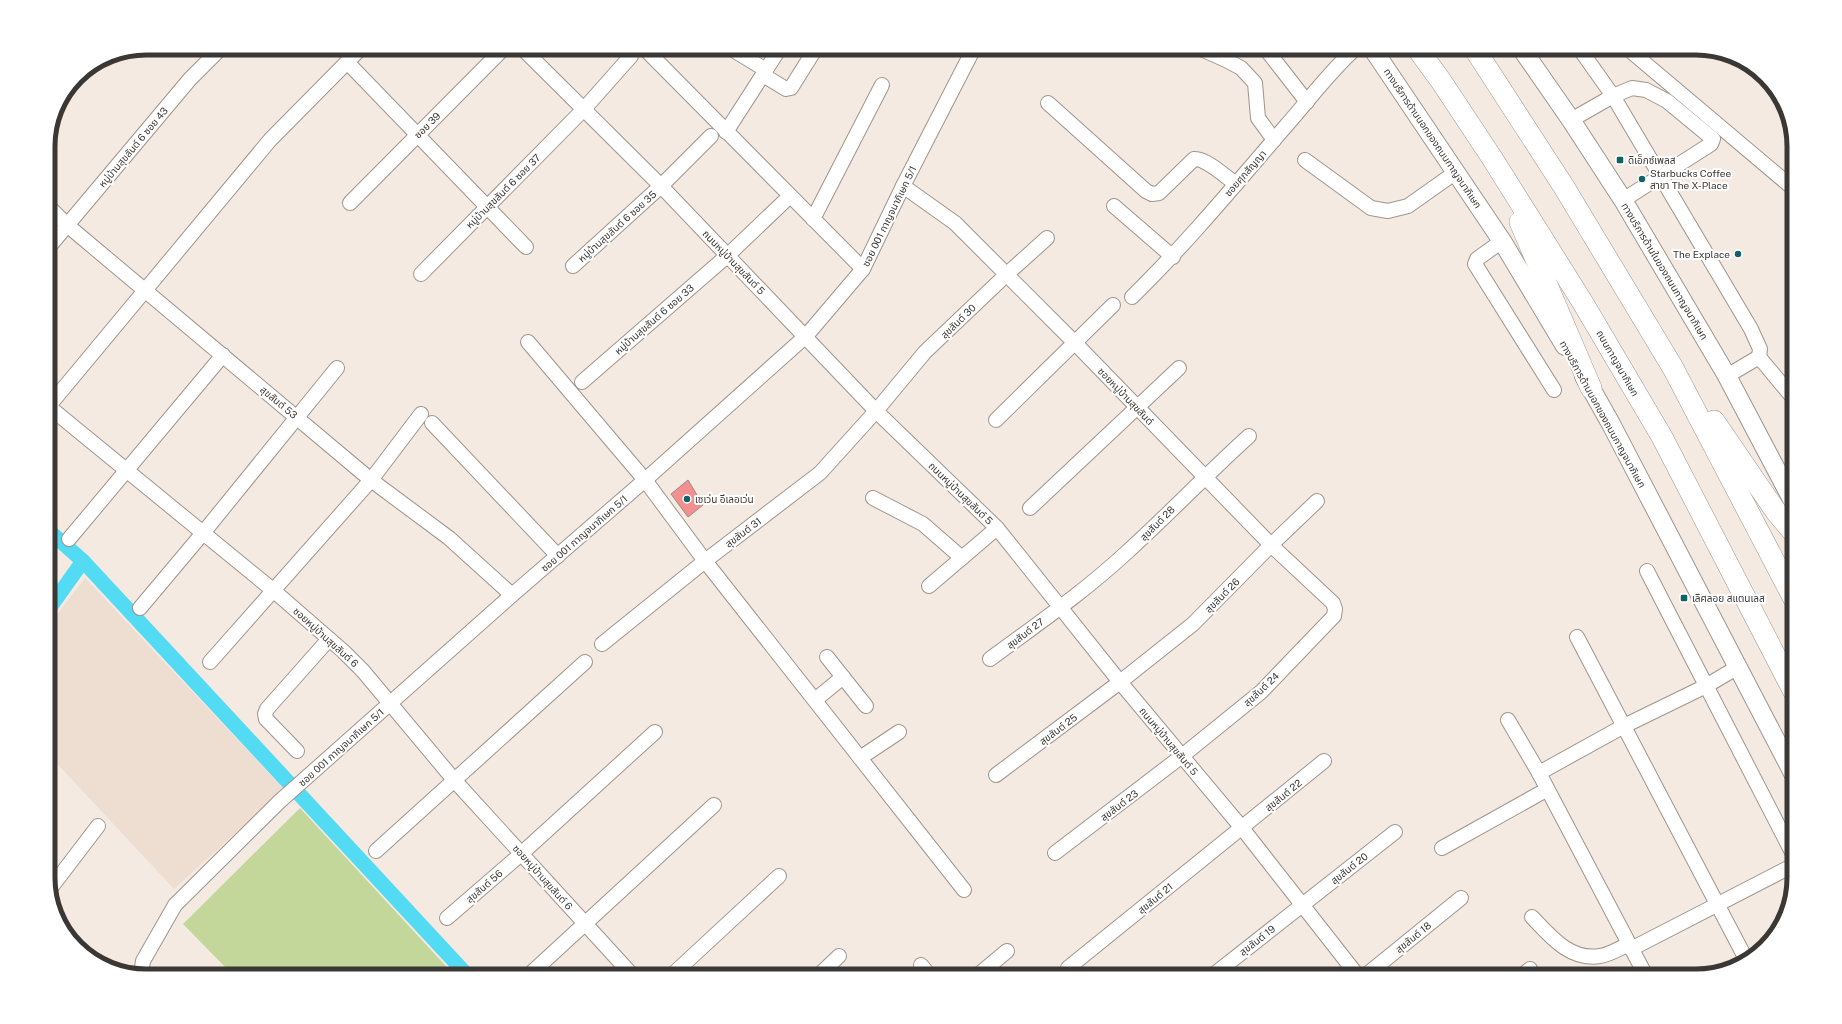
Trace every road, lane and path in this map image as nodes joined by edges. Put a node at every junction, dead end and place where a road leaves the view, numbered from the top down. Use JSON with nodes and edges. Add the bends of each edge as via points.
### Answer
{"nodes":[{"id":1,"x":214,"y":55,"type":"edge"},
{"id":2,"x":354,"y":55,"type":"edge"},
{"id":3,"x":497,"y":55,"type":"edge"},
{"id":4,"x":529,"y":55,"type":"edge"},
{"id":5,"x":651,"y":55,"type":"edge"},
{"id":6,"x":740,"y":55,"type":"edge"},
{"id":7,"x":776,"y":55,"type":"edge"},
{"id":8,"x":812,"y":55,"type":"edge"},
{"id":9,"x":970,"y":55,"type":"edge"},
{"id":10,"x":1215,"y":55,"type":"edge"},
{"id":11,"x":1270,"y":55,"type":"edge"},
{"id":12,"x":1348,"y":55,"type":"edge"},
{"id":13,"x":1377,"y":55,"type":"edge"},
{"id":14,"x":1422,"y":55,"type":"edge"},
{"id":15,"x":1479,"y":55,"type":"edge"},
{"id":16,"x":1526,"y":55,"type":"edge"},
{"id":17,"x":1584,"y":55,"type":"edge"},
{"id":18,"x":1635,"y":55,"type":"edge"},
{"id":19,"x":631,"y":56,"type":"dead end"},
{"id":20,"x":347,"y":62,"type":"junction"},
{"id":21,"x":764,"y":73,"type":"junction"},
{"id":22,"x":882,"y":85,"type":"dead end"},
{"id":23,"x":1613,"y":96,"type":"junction"},
{"id":24,"x":1307,"y":102,"type":"junction"},
{"id":25,"x":1048,"y":103,"type":"dead end"},
{"id":26,"x":584,"y":109,"type":"junction"},
{"id":27,"x":1571,"y":120,"type":"junction"},
{"id":28,"x":726,"y":132,"type":"junction"},
{"id":29,"x":418,"y":134,"type":"junction"},
{"id":30,"x":711,"y":136,"type":"dead end"},
{"id":31,"x":1274,"y":140,"type":"junction"},
{"id":32,"x":1492,"y":158,"type":"junction"},
{"id":33,"x":1305,"y":160,"type":"dead end"},
{"id":34,"x":1456,"y":172,"type":"junction"},
{"id":35,"x":1661,"y":176,"type":"junction"},
{"id":36,"x":1787,"y":183,"type":"edge"},
{"id":37,"x":1236,"y":184,"type":"junction"},
{"id":38,"x":661,"y":186,"type":"junction"},
{"id":39,"x":903,"y":186,"type":"junction"},
{"id":40,"x":790,"y":196,"type":"junction"},
{"id":41,"x":1623,"y":200,"type":"junction"},
{"id":42,"x":350,"y":202,"type":"dead end"},
{"id":43,"x":1114,"y":206,"type":"dead end"},
{"id":44,"x":487,"y":208,"type":"junction"},
{"id":45,"x":55,"y":213,"type":"edge"},
{"id":46,"x":813,"y":219,"type":"junction"},
{"id":47,"x":67,"y":225,"type":"junction"},
{"id":48,"x":1047,"y":238,"type":"dead end"},
{"id":49,"x":55,"y":240,"type":"edge"},
{"id":50,"x":1502,"y":241,"type":"junction"},
{"id":51,"x":526,"y":247,"type":"dead end"},
{"id":52,"x":727,"y":256,"type":"junction"},
{"id":53,"x":1173,"y":257,"type":"junction"},
{"id":54,"x":573,"y":266,"type":"dead end"},
{"id":55,"x":863,"y":269,"type":"junction"},
{"id":56,"x":421,"y":274,"type":"dead end"},
{"id":57,"x":1006,"y":274,"type":"junction"},
{"id":58,"x":144,"y":290,"type":"junction"},
{"id":59,"x":1132,"y":297,"type":"dead end"},
{"id":60,"x":1113,"y":305,"type":"dead end"},
{"id":61,"x":806,"y":336,"type":"junction"},
{"id":62,"x":528,"y":342,"type":"dead end"},
{"id":63,"x":1074,"y":342,"type":"junction"},
{"id":64,"x":223,"y":355,"type":"junction"},
{"id":65,"x":1759,"y":357,"type":"junction"},
{"id":66,"x":336,"y":368,"type":"dead end"},
{"id":67,"x":1179,"y":368,"type":"dead end"},
{"id":68,"x":1674,"y":368,"type":"junction"},
{"id":69,"x":1727,"y":376,"type":"junction"},
{"id":70,"x":582,"y":382,"type":"dead end"},
{"id":71,"x":1591,"y":388,"type":"junction"},
{"id":72,"x":1554,"y":390,"type":"dead end"},
{"id":73,"x":1787,"y":391,"type":"edge"},
{"id":74,"x":55,"y":398,"type":"edge"},
{"id":75,"x":1137,"y":408,"type":"junction"},
{"id":76,"x":876,"y":411,"type":"junction"},
{"id":77,"x":55,"y":412,"type":"edge"},
{"id":78,"x":297,"y":417,"type":"junction"},
{"id":79,"x":996,"y":420,"type":"dead end"},
{"id":80,"x":1249,"y":436,"type":"dead end"},
{"id":81,"x":126,"y":470,"type":"junction"},
{"id":82,"x":1204,"y":477,"type":"junction"},
{"id":83,"x":372,"y":480,"type":"junction"},
{"id":84,"x":645,"y":480,"type":"junction"},
{"id":85,"x":1787,"y":490,"type":"edge"},
{"id":86,"x":873,"y":498,"type":"dead end"},
{"id":87,"x":1317,"y":501,"type":"dead end"},
{"id":88,"x":1030,"y":508,"type":"dead end"},
{"id":89,"x":1787,"y":525,"type":"edge"},
{"id":90,"x":997,"y":528,"type":"junction"},
{"id":91,"x":203,"y":534,"type":"junction"},
{"id":92,"x":69,"y":539,"type":"dead end"},
{"id":93,"x":1271,"y":545,"type":"junction"},
{"id":94,"x":558,"y":556,"type":"junction"},
{"id":95,"x":962,"y":558,"type":"junction"},
{"id":96,"x":705,"y":561,"type":"junction"},
{"id":97,"x":1647,"y":571,"type":"dead end"},
{"id":98,"x":929,"y":586,"type":"dead end"},
{"id":99,"x":1787,"y":586,"type":"edge"},
{"id":100,"x":274,"y":591,"type":"junction"},
{"id":101,"x":512,"y":595,"type":"junction"},
{"id":102,"x":1061,"y":606,"type":"junction"},
{"id":103,"x":140,"y":608,"type":"dead end"},
{"id":104,"x":1334,"y":616,"type":"joint"},
{"id":105,"x":1577,"y":636,"type":"dead end"},
{"id":106,"x":329,"y":639,"type":"junction"},
{"id":107,"x":602,"y":644,"type":"dead end"},
{"id":108,"x":827,"y":657,"type":"dead end"},
{"id":109,"x":990,"y":659,"type":"dead end"},
{"id":110,"x":210,"y":662,"type":"dead end"},
{"id":111,"x":585,"y":662,"type":"dead end"},
{"id":112,"x":1738,"y":667,"type":"junction"},
{"id":113,"x":843,"y":677,"type":"junction"},
{"id":114,"x":1787,"y":678,"type":"edge"},
{"id":115,"x":1120,"y":682,"type":"junction"},
{"id":116,"x":1706,"y":686,"type":"junction"},
{"id":117,"x":815,"y":700,"type":"junction"},
{"id":118,"x":390,"y":704,"type":"junction"},
{"id":119,"x":866,"y":706,"type":"dead end"},
{"id":120,"x":1508,"y":720,"type":"dead end"},
{"id":121,"x":1624,"y":726,"type":"junction"},
{"id":122,"x":655,"y":732,"type":"dead end"},
{"id":123,"x":899,"y":732,"type":"dead end"},
{"id":124,"x":297,"y":751,"type":"dead end"},
{"id":125,"x":1182,"y":756,"type":"junction"},
{"id":126,"x":860,"y":758,"type":"junction"},
{"id":127,"x":1324,"y":761,"type":"dead end"},
{"id":128,"x":1787,"y":762,"type":"edge"},
{"id":129,"x":1538,"y":773,"type":"junction"},
{"id":130,"x":996,"y":775,"type":"dead end"},
{"id":131,"x":455,"y":781,"type":"junction"},
{"id":132,"x":1546,"y":790,"type":"junction"},
{"id":133,"x":714,"y":805,"type":"dead end"},
{"id":134,"x":98,"y":826,"type":"dead end"},
{"id":135,"x":1242,"y":828,"type":"junction"},
{"id":136,"x":1395,"y":832,"type":"dead end"},
{"id":137,"x":1787,"y":842,"type":"edge"},
{"id":138,"x":1442,"y":848,"type":"dead end"},
{"id":139,"x":376,"y":851,"type":"dead end"},
{"id":140,"x":1055,"y":853,"type":"dead end"},
{"id":141,"x":521,"y":854,"type":"junction"},
{"id":142,"x":1787,"y":869,"type":"edge"},
{"id":143,"x":779,"y":876,"type":"dead end"},
{"id":144,"x":55,"y":882,"type":"edge"},
{"id":145,"x":964,"y":890,"type":"dead end"},
{"id":146,"x":1461,"y":898,"type":"dead end"},
{"id":147,"x":1717,"y":904,"type":"junction"},
{"id":148,"x":1302,"y":905,"type":"junction"},
{"id":149,"x":1532,"y":917,"type":"dead end"},
{"id":150,"x":447,"y":918,"type":"dead end"},
{"id":151,"x":585,"y":924,"type":"junction"},
{"id":152,"x":1630,"y":946,"type":"junction"},
{"id":153,"x":1007,"y":951,"type":"dead end"},
{"id":154,"x":1744,"y":955,"type":"edge"},
{"id":155,"x":839,"y":956,"type":"dead end"},
{"id":156,"x":1068,"y":968,"type":"dead end"},
{"id":157,"x":142,"y":969,"type":"edge"},
{"id":158,"x":536,"y":969,"type":"edge"},
{"id":159,"x":626,"y":969,"type":"edge"},
{"id":160,"x":679,"y":969,"type":"edge"},
{"id":161,"x":825,"y":969,"type":"edge"},
{"id":162,"x":985,"y":969,"type":"edge"},
{"id":163,"x":1221,"y":969,"type":"edge"},
{"id":164,"x":1352,"y":969,"type":"edge"},
{"id":165,"x":1374,"y":969,"type":"edge"},
{"id":166,"x":1642,"y":969,"type":"edge"}],
"edges":[{"from":1,"to":47,"type":"street","name":"หมู่บ้านสุขสันต์ 6 ซอย 43","via":[[190,79]]},
{"from":2,"to":20,"type":"street"},
{"from":3,"to":29,"type":"street","name":"ซอย 39"},
{"from":4,"to":26,"type":"street","name":"ถนนหมู่บ้านสุขสันต์ 5"},
{"from":5,"to":28,"type":"street"},
{"from":6,"to":21,"type":"street"},
{"from":7,"to":21,"type":"street"},
{"from":8,"to":21,"type":"street","via":[[792,88],[786,89]]},
{"from":9,"to":39,"type":"street","name":"ซอย 001 กาญจนาภิเษก 5/1"},
{"from":10,"to":31,"type":"street","via":[[1241,68],[1255,83],[1258,118]]},
{"from":11,"to":24,"type":"street"},
{"from":12,"to":24,"type":"street","name":"ซอยศุภสัญญา","via":[[1334,68]]},
{"from":13,"to":34,"type":"main road","name":"ทางบริการด้านนอกของถนนกาญจนาภิเษก"},
{"from":14,"to":32,"type":"highway","name":"ถนนกาญจนาภิเษก"},
{"from":15,"to":68,"type":"highway","via":[[1564,187]]},
{"from":16,"to":27,"type":"main road","name":"ทางบริการด้านในของถนนกาญจนาภิเษก"},
{"from":17,"to":23,"type":"street"},
{"from":18,"to":36,"type":"street"},
{"from":19,"to":26,"type":"street","name":"หมู่บ้านสุขสันต์ 6 ซอย 37"},
{"from":20,"to":29,"type":"street"},
{"from":20,"to":58,"type":"street","via":[[270,140]]},
{"from":21,"to":28,"type":"street"},
{"from":22,"to":46,"type":"street"},
{"from":23,"to":27,"type":"street"},
{"from":23,"to":35,"type":"street"},
{"from":23,"to":35,"type":"street","via":[[1632,88],[1646,90],[1667,101],[1713,139],[1711,144]]},
{"from":24,"to":31,"type":"street","name":"ซอยศุภสัญญา"},
{"from":25,"to":37,"type":"street","via":[[1152,194],[1159,193],[1194,159],[1206,162]]},
{"from":26,"to":38,"type":"street","name":"ถนนหมู่บ้านสุขสันต์ 5"},
{"from":26,"to":44,"type":"street","name":"หมู่บ้านสุขสันต์ 6 ซอย 37"},
{"from":27,"to":41,"type":"main road","name":"ทางบริการด้านในของถนนกาญจนาภิเษก"},
{"from":28,"to":40,"type":"street"},
{"from":29,"to":42,"type":"street","name":"ซอย 39"},
{"from":29,"to":44,"type":"street"},
{"from":30,"to":38,"type":"street","name":"หมู่บ้านสุขสันต์ 6 ซอย 35"},
{"from":31,"to":37,"type":"street","name":"ซอยศุภสัญญา"},
{"from":32,"to":71,"type":"highway"},
{"from":32,"to":114,"type":"highway","name":"ถนนกาญจนาภิเษก","via":[[1583,303],[1662,437]]},
{"from":33,"to":34,"type":"street","via":[[1370,208],[1388,211],[1408,206]]},
{"from":34,"to":50,"type":"main road","name":"ทางบริการด้านนอกของถนนกาญจนาภิเษก"},
{"from":35,"to":41,"type":"street"},
{"from":35,"to":65,"type":"street","via":[[1751,328],[1760,348]]},
{"from":37,"to":53,"type":"street","name":"ซอยศุภสัญญา"},
{"from":38,"to":52,"type":"street","name":"ถนนหมู่บ้านสุขสันต์ 5"},
{"from":38,"to":54,"type":"street","name":"หมู่บ้านสุขสันต์ 6 ซอย 35"},
{"from":39,"to":55,"type":"street","name":"ซอย 001 กาญจนาภิเษก 5/1"},
{"from":39,"to":57,"type":"street","name":"ซอยหมู่บ้านสุขสันต์","via":[[955,224]]},
{"from":40,"to":46,"type":"street"},
{"from":40,"to":52,"type":"street","name":"หมู่บ้านสุขสันต์ 6 ซอย 33"},
{"from":41,"to":69,"type":"main road","name":"ทางบริการด้านในของถนนกาญจนาภิเษก"},
{"from":43,"to":53,"type":"street"},
{"from":44,"to":51,"type":"street"},
{"from":44,"to":56,"type":"street","name":"หมู่บ้านสุขสันต์ 6 ซอย 37"},
{"from":45,"to":47,"type":"street","name":"สุขสันต์ 53"},
{"from":46,"to":55,"type":"street"},
{"from":47,"to":49,"type":"street","name":"หมู่บ้านสุขสันต์ 6 ซอย 43"},
{"from":47,"to":58,"type":"street","name":"สุขสันต์ 53"},
{"from":48,"to":57,"type":"street","name":"สุขสันต์ 30"},
{"from":50,"to":71,"type":"main road","name":"ทางบริการด้านนอกของถนนกาญจนาภิเษก"},
{"from":50,"to":72,"type":"street","via":[[1477,259],[1475,264]]},
{"from":52,"to":61,"type":"street","name":"ถนนหมู่บ้านสุขสันต์ 5"},
{"from":52,"to":70,"type":"street","name":"หมู่บ้านสุขสันต์ 6 ซอย 33"},
{"from":53,"to":59,"type":"street","name":"ซอยศุภสัญญา"},
{"from":55,"to":61,"type":"street","name":"ซอย 001 กาญจนาภิเษก 5/1"},
{"from":57,"to":63,"type":"street","name":"ซอยหมู่บ้านสุขสันต์"},
{"from":57,"to":76,"type":"street","name":"สุขสันต์ 30","via":[[925,352]]},
{"from":58,"to":64,"type":"street","name":"สุขสันต์ 53"},
{"from":58,"to":74,"type":"street"},
{"from":60,"to":63,"type":"street"},
{"from":61,"to":76,"type":"street","name":"ถนนหมู่บ้านสุขสันต์ 5"},
{"from":61,"to":84,"type":"street","name":"ซอย 001 กาญจนาภิเษก 5/1"},
{"from":62,"to":84,"type":"street"},
{"from":63,"to":75,"type":"street","name":"ซอยหมู่บ้านสุขสันต์"},
{"from":63,"to":79,"type":"street"},
{"from":64,"to":78,"type":"street","name":"สุขสันต์ 53"},
{"from":64,"to":81,"type":"street"},
{"from":65,"to":69,"type":"street"},
{"from":65,"to":73,"type":"street"},
{"from":66,"to":78,"type":"street"},
{"from":67,"to":75,"type":"street"},
{"from":68,"to":89,"type":"highway"},
{"from":68,"to":99,"type":"highway"},
{"from":69,"to":85,"type":"main road","name":"ทางบริการด้านในของถนนกาญจนาภิเษก"},
{"from":71,"to":112,"type":"main road","name":"ทางบริการด้านนอกของถนนกาญจนาภิเษก"},
{"from":75,"to":82,"type":"street","name":"ซอยหมู่บ้านสุขสันต์"},
{"from":75,"to":88,"type":"street"},
{"from":76,"to":90,"type":"street","name":"ถนนหมู่บ้านสุขสันต์ 5"},
{"from":76,"to":96,"type":"street","name":"สุขสันต์ 31","via":[[820,473]]},
{"from":77,"to":81,"type":"street","name":"ซอยหมู่บ้านสุขสันต์ 6"},
{"from":78,"to":83,"type":"street","name":"สุขสันต์ 53"},
{"from":78,"to":91,"type":"street"},
{"from":80,"to":82,"type":"street","name":"สุขสันต์ 28"},
{"from":81,"to":91,"type":"street","name":"ซอยหมู่บ้านสุขสันต์ 6"},
{"from":81,"to":92,"type":"street"},
{"from":82,"to":93,"type":"street","name":"ซอยหมู่บ้านสุขสันต์"},
{"from":82,"to":102,"type":"street","name":"สุขสันต์ 28","via":[[1126,554]]},
{"from":83,"to":94,"type":"street","via":[[427,418]]},
{"from":83,"to":100,"type":"street"},
{"from":83,"to":101,"type":"street","name":"สุขสันต์ 53","via":[[448,538]]},
{"from":84,"to":94,"type":"street","name":"ซอย 001 กาญจนาภิเษก 5/1"},
{"from":84,"to":96,"type":"street"},
{"from":86,"to":95,"type":"street","via":[[923,524]]},
{"from":87,"to":93,"type":"street","name":"สุขสันต์ 26"},
{"from":90,"to":95,"type":"street"},
{"from":90,"to":102,"type":"street","name":"ถนนหมู่บ้านสุขสันต์ 5"},
{"from":91,"to":100,"type":"street","name":"ซอยหมู่บ้านสุขสันต์ 6"},
{"from":91,"to":103,"type":"street"},
{"from":93,"to":104,"type":"street","name":"ซอยหมู่บ้านสุขสันต์","via":[[1333,603]]},
{"from":93,"to":115,"type":"street","name":"สุขสันต์ 26","via":[[1193,624]]},
{"from":94,"to":101,"type":"street","name":"ซอย 001 กาญจนาภิเษก 5/1"},
{"from":95,"to":98,"type":"street"},
{"from":96,"to":107,"type":"street","name":"สุขสันต์ 31"},
{"from":96,"to":117,"type":"street"},
{"from":97,"to":116,"type":"street"},
{"from":100,"to":106,"type":"street","name":"ซอยหมู่บ้านสุขสันต์ 6"},
{"from":100,"to":110,"type":"street"},
{"from":101,"to":118,"type":"street","name":"ซอย 001 กาญจนาภิเษก 5/1"},
{"from":102,"to":109,"type":"street","name":"สุขสันต์ 27"},
{"from":102,"to":115,"type":"street","name":"ถนนหมู่บ้านสุขสันต์ 5"},
{"from":104,"to":125,"type":"street","name":"สุขสันต์ 24","via":[[1260,692]]},
{"from":105,"to":121,"type":"street"},
{"from":106,"to":118,"type":"street","name":"ซอยหมู่บ้านสุขสันต์ 6","via":[[363,671]]},
{"from":106,"to":124,"type":"street","via":[[265,714],[266,719]]},
{"from":108,"to":113,"type":"street"},
{"from":111,"to":131,"type":"street"},
{"from":112,"to":116,"type":"street"},
{"from":112,"to":128,"type":"main road","name":"ทางบริการด้านนอกของถนนกาญจนาภิเษก"},
{"from":113,"to":117,"type":"street"},
{"from":113,"to":119,"type":"street"},
{"from":115,"to":125,"type":"street","name":"ถนนหมู่บ้านสุขสันต์ 5"},
{"from":115,"to":130,"type":"street","name":"สุขสันต์ 25"},
{"from":116,"to":121,"type":"street"},
{"from":116,"to":137,"type":"street"},
{"from":117,"to":126,"type":"street"},
{"from":118,"to":131,"type":"street","name":"ซอยหมู่บ้านสุขสันต์ 6"},
{"from":118,"to":157,"type":"street","name":"ซอย 001 กาญจนาภิเษก 5/1","via":[[280,801],[175,904],[143,961]]},
{"from":120,"to":129,"type":"street"},
{"from":121,"to":129,"type":"street"},
{"from":121,"to":147,"type":"street"},
{"from":122,"to":141,"type":"street","name":"สุขสันต์ 56"},
{"from":123,"to":126,"type":"street"},
{"from":125,"to":135,"type":"street","name":"ถนนหมู่บ้านสุขสันต์ 5"},
{"from":125,"to":140,"type":"street","name":"สุขสันต์ 23"},
{"from":126,"to":145,"type":"street"},
{"from":127,"to":135,"type":"street","name":"สุขสันต์ 22"},
{"from":129,"to":132,"type":"street"},
{"from":131,"to":139,"type":"street"},
{"from":131,"to":141,"type":"street","name":"ซอยหมู่บ้านสุขสันต์ 6"},
{"from":132,"to":138,"type":"street"},
{"from":132,"to":152,"type":"street"},
{"from":133,"to":151,"type":"street"},
{"from":134,"to":144,"type":"street"},
{"from":135,"to":148,"type":"street","name":"ถนนหมู่บ้านสุขสันต์ 5"},
{"from":135,"to":156,"type":"street","name":"สุขสันต์ 21"},
{"from":136,"to":148,"type":"street","name":"สุขสันต์ 20"},
{"from":141,"to":150,"type":"street","name":"สุขสันต์ 56"},
{"from":141,"to":151,"type":"street","name":"ซอยหมู่บ้านสุขสันต์ 6"},
{"from":142,"to":147,"type":"street"},
{"from":143,"to":160,"type":"street"},
{"from":146,"to":165,"type":"street","name":"สุขสันต์ 18"},
{"from":147,"to":152,"type":"street"},
{"from":147,"to":154,"type":"street"},
{"from":148,"to":163,"type":"street","name":"สุขสันต์ 19"},
{"from":148,"to":164,"type":"street","name":"ถนนหมู่บ้านสุขสันต์ 5"},
{"from":149,"to":152,"type":"street","via":[[1558,944],[1588,957],[1601,956]]},
{"from":151,"to":158,"type":"street"},
{"from":151,"to":159,"type":"street","name":"ซอยหมู่บ้านสุขสันต์ 6"},
{"from":152,"to":166,"type":"street"},
{"from":153,"to":162,"type":"street"},
{"from":155,"to":161,"type":"street"}]}
